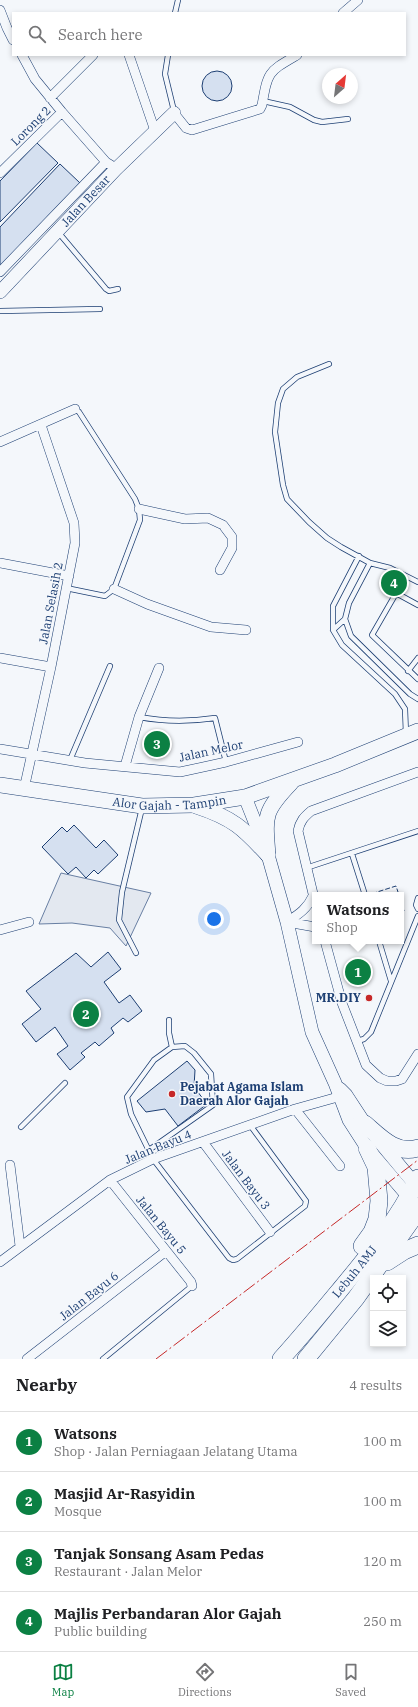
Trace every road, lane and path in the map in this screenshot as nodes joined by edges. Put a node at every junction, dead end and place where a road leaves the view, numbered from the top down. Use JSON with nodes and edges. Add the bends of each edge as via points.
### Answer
{"nodes":[{"id":1,"x":358,"y":0,"type":"edge"},
{"id":2,"x":177,"y":1,"type":"edge"},
{"id":3,"x":0,"y":10,"type":"edge"},
{"id":4,"x":175,"y":12,"type":"edge"},
{"id":5,"x":344,"y":12,"type":"edge"},
{"id":6,"x":12,"y":38,"type":"edge"},
{"id":7,"x":23,"y":56,"type":"edge"},
{"id":8,"x":92,"y":56,"type":"edge"},
{"id":9,"x":129,"y":56,"type":"edge"},
{"id":10,"x":168,"y":56,"type":"edge"},
{"id":11,"x":295,"y":56,"type":"edge"},
{"id":12,"x":50,"y":98,"type":"junction"},
{"id":13,"x":263,"y":101,"type":"junction"},
{"id":14,"x":62,"y":112,"type":"junction"},
{"id":15,"x":174,"y":113,"type":"junction"},
{"id":16,"x":348,"y":119,"type":"dead end"},
{"id":17,"x":155,"y":131,"type":"junction"},
{"id":18,"x":111,"y":165,"type":"junction"},
{"id":19,"x":0,"y":173,"type":"edge"},
{"id":20,"x":57,"y":231,"type":"junction"},
{"id":21,"x":0,"y":272,"type":"edge"},
{"id":22,"x":118,"y":289,"type":"dead end"},
{"id":23,"x":0,"y":292,"type":"edge"},
{"id":24,"x":100,"y":309,"type":"dead end"},
{"id":25,"x":0,"y":311,"type":"edge"},
{"id":26,"x":329,"y":364,"type":"dead end"},
{"id":27,"x":75,"y":409,"type":"joint"},
{"id":28,"x":41,"y":425,"type":"junction"},
{"id":29,"x":0,"y":442,"type":"edge"},
{"id":30,"x":139,"y":509,"type":"junction"},
{"id":31,"x":359,"y":556,"type":"junction"},
{"id":32,"x":0,"y":563,"type":"edge"},
{"id":33,"x":370,"y":563,"type":"junction"},
{"id":34,"x":220,"y":570,"type":"dead end"},
{"id":35,"x":69,"y":576,"type":"junction"},
{"id":36,"x":406,"y":576,"type":"junction"},
{"id":37,"x":418,"y":582,"type":"edge"},
{"id":38,"x":66,"y":588,"type":"junction"},
{"id":39,"x":114,"y":590,"type":"junction"},
{"id":40,"x":396,"y":593,"type":"junction"},
{"id":41,"x":418,"y":605,"type":"edge"},
{"id":42,"x":345,"y":619,"type":"junction"},
{"id":43,"x":246,"y":630,"type":"dead end"},
{"id":44,"x":333,"y":630,"type":"junction"},
{"id":45,"x":0,"y":658,"type":"edge"},
{"id":46,"x":418,"y":658,"type":"edge"},
{"id":47,"x":110,"y":666,"type":"dead end"},
{"id":48,"x":51,"y":667,"type":"junction"},
{"id":49,"x":159,"y":668,"type":"dead end"},
{"id":50,"x":408,"y":671,"type":"junction"},
{"id":51,"x":418,"y":679,"type":"edge"},
{"id":52,"x":418,"y":699,"type":"edge"},
{"id":53,"x":139,"y":717,"type":"junction"},
{"id":54,"x":414,"y":736,"type":"edge"},
{"id":55,"x":298,"y":742,"type":"dead end"},
{"id":56,"x":0,"y":749,"type":"edge"},
{"id":57,"x":32,"y":754,"type":"junction"},
{"id":58,"x":70,"y":760,"type":"junction"},
{"id":59,"x":226,"y":762,"type":"junction"},
{"id":60,"x":125,"y":766,"type":"junction"},
{"id":61,"x":418,"y":772,"type":"edge"},
{"id":62,"x":293,"y":780,"type":"junction"},
{"id":63,"x":0,"y":785,"type":"edge"},
{"id":64,"x":24,"y":789,"type":"junction"},
{"id":65,"x":245,"y":797,"type":"junction"},
{"id":66,"x":142,"y":806,"type":"junction"},
{"id":67,"x":194,"y":806,"type":"junction"},
{"id":68,"x":418,"y":831,"type":"edge"},
{"id":69,"x":352,"y":854,"type":"junction"},
{"id":70,"x":268,"y":855,"type":"junction"},
{"id":71,"x":306,"y":868,"type":"junction"},
{"id":72,"x":312,"y":892,"type":"edge"},
{"id":73,"x":364,"y":892,"type":"edge"},
{"id":74,"x":418,"y":898,"type":"edge"},
{"id":75,"x":312,"y":902,"type":"edge"},
{"id":76,"x":418,"y":910,"type":"edge"},
{"id":77,"x":418,"y":916,"type":"edge"},
{"id":78,"x":29,"y":922,"type":"dead end"},
{"id":79,"x":287,"y":922,"type":"junction"},
{"id":80,"x":312,"y":926,"type":"edge"},
{"id":81,"x":0,"y":930,"type":"edge"},
{"id":82,"x":326,"y":944,"type":"edge"},
{"id":83,"x":380,"y":944,"type":"edge"},
{"id":84,"x":136,"y":953,"type":"dead end"},
{"id":85,"x":391,"y":981,"type":"junction"},
{"id":86,"x":169,"y":1020,"type":"dead end"},
{"id":87,"x":356,"y":1041,"type":"junction"},
{"id":88,"x":172,"y":1047,"type":"junction"},
{"id":89,"x":418,"y":1054,"type":"edge"},
{"id":90,"x":65,"y":1083,"type":"dead end"},
{"id":91,"x":343,"y":1096,"type":"junction"},
{"id":92,"x":295,"y":1109,"type":"junction"},
{"id":93,"x":365,"y":1124,"type":"junction"},
{"id":94,"x":250,"y":1125,"type":"junction"},
{"id":95,"x":21,"y":1127,"type":"dead end"},
{"id":96,"x":203,"y":1142,"type":"junction"},
{"id":97,"x":367,"y":1148,"type":"junction"},
{"id":98,"x":418,"y":1148,"type":"edge"},
{"id":99,"x":149,"y":1150,"type":"junction"},
{"id":100,"x":153,"y":1159,"type":"junction"},
{"id":101,"x":10,"y":1165,"type":"dead end"},
{"id":102,"x":340,"y":1166,"type":"dead end"},
{"id":103,"x":110,"y":1180,"type":"junction"},
{"id":104,"x":416,"y":1195,"type":"edge"},
{"id":105,"x":270,"y":1232,"type":"junction"},
{"id":106,"x":418,"y":1245,"type":"edge"},
{"id":107,"x":20,"y":1246,"type":"junction"},
{"id":108,"x":166,"y":1251,"type":"junction"},
{"id":109,"x":0,"y":1262,"type":"edge"},
{"id":110,"x":379,"y":1268,"type":"junction"},
{"id":111,"x":192,"y":1286,"type":"joint"},
{"id":112,"x":324,"y":1309,"type":"junction"},
{"id":113,"x":27,"y":1359,"type":"edge"},
{"id":114,"x":103,"y":1359,"type":"edge"},
{"id":115,"x":281,"y":1359,"type":"edge"},
{"id":116,"x":306,"y":1359,"type":"edge"}],
"edges":[{"from":1,"to":5,"type":"street"},
{"from":2,"to":4,"type":"lane"},
{"from":3,"to":6,"type":"street"},
{"from":7,"to":12,"type":"street","via":[[35,79]]},
{"from":8,"to":12,"type":"street"},
{"from":9,"to":17,"type":"street"},
{"from":10,"to":15,"type":"lane","via":[[165,74]]},
{"from":11,"to":13,"type":"street","via":[[274,68],[268,77]]},
{"from":12,"to":14,"type":"street"},
{"from":13,"to":15,"type":"street","via":[[260,108],[192,130],[186,128]]},
{"from":13,"to":16,"type":"lane","via":[[290,107],[322,122]]},
{"from":14,"to":18,"type":"street"},
{"from":14,"to":19,"type":"street","name":"Lorong 2"},
{"from":15,"to":17,"type":"street","name":"Jalan Besar"},
{"from":17,"to":18,"type":"street","name":"Jalan Besar"},
{"from":18,"to":20,"type":"street","name":"Jalan Besar"},
{"from":18,"to":21,"type":"street"},
{"from":20,"to":22,"type":"lane","via":[[106,289]]},
{"from":20,"to":23,"type":"street","name":"Jalan Besar"},
{"from":24,"to":25,"type":"lane"},
{"from":26,"to":31,"type":"lane","via":[[297,377],[283,389],[278,403],[276,432],[283,485],[288,499],[309,522],[327,538]]},
{"from":27,"to":28,"type":"street"},
{"from":27,"to":30,"type":"lane","via":[[135,499]]},
{"from":28,"to":29,"type":"street"},
{"from":28,"to":35,"type":"street","name":"Jalan Selasih 2","via":[[74,523],[75,543]]},
{"from":30,"to":34,"type":"street","via":[[185,520],[208,518],[223,525],[232,538],[232,548]]},
{"from":30,"to":39,"type":"lane","via":[[140,520]]},
{"from":31,"to":33,"type":"lane"},
{"from":31,"to":44,"type":"lane","via":[[333,606]]},
{"from":32,"to":35,"type":"street"},
{"from":33,"to":36,"type":"lane","via":[[390,568]]},
{"from":33,"to":42,"type":"lane","via":[[349,603]]},
{"from":35,"to":38,"type":"street","name":"Jalan Selasih 2"},
{"from":36,"to":37,"type":"lane"},
{"from":36,"to":40,"type":"lane"},
{"from":38,"to":39,"type":"lane","via":[[105,596]]},
{"from":38,"to":48,"type":"street","name":"Jalan Selasih 2"},
{"from":39,"to":43,"type":"street","via":[[211,626]]},
{"from":40,"to":41,"type":"lane"},
{"from":40,"to":50,"type":"lane","via":[[372,635]]},
{"from":42,"to":44,"type":"lane"},
{"from":42,"to":52,"type":"lane","via":[[351,636]]},
{"from":44,"to":54,"type":"lane","via":[[342,645],[395,694],[405,709]]},
{"from":45,"to":48,"type":"street"},
{"from":46,"to":50,"type":"lane"},
{"from":47,"to":58,"type":"lane"},
{"from":48,"to":57,"type":"street","name":"Jalan Selasih 2"},
{"from":49,"to":53,"type":"street"},
{"from":50,"to":51,"type":"lane"},
{"from":53,"to":59,"type":"lane","via":[[166,722],[193,722],[215,718]]},
{"from":53,"to":60,"type":"street"},
{"from":54,"to":62,"type":"main road","name":"Alor Gajah - Tampin"},
{"from":55,"to":59,"type":"street","name":"Jalan Melor"},
{"from":56,"to":57,"type":"street","name":"Jalan Melor"},
{"from":57,"to":58,"type":"street","name":"Jalan Melor"},
{"from":57,"to":64,"type":"street","name":"Jalan Selasih 2"},
{"from":58,"to":60,"type":"street","name":"Jalan Melor"},
{"from":59,"to":60,"type":"street","name":"Jalan Melor","via":[[180,772]]},
{"from":61,"to":71,"type":"street","via":[[311,811],[304,817],[299,823],[298,831]]},
{"from":62,"to":65,"type":"main road","name":"Alor Gajah - Tampin"},
{"from":62,"to":70,"type":"main road","via":[[269,809],[266,821]]},
{"from":63,"to":64,"type":"main road","name":"Alor Gajah - Tampin"},
{"from":64,"to":66,"type":"main road","name":"Alor Gajah - Tampin"},
{"from":65,"to":67,"type":"main road","name":"Alor Gajah - Tampin"},
{"from":65,"to":70,"type":"street"},
{"from":66,"to":67,"type":"main road","name":"Alor Gajah - Tampin"},
{"from":66,"to":84,"type":"lane","via":[[122,892],[120,920]]},
{"from":67,"to":70,"type":"main road","via":[[220,814],[236,823]]},
{"from":68,"to":69,"type":"lane"},
{"from":69,"to":71,"type":"lane"},
{"from":69,"to":73,"type":"lane"},
{"from":70,"to":79,"type":"street"},
{"from":71,"to":72,"type":"street"},
{"from":74,"to":76,"type":"lane"},
{"from":75,"to":79,"type":"street","via":[[302,913]]},
{"from":77,"to":85,"type":"lane"},
{"from":78,"to":81,"type":"street"},
{"from":79,"to":80,"type":"street"},
{"from":79,"to":91,"type":"street","via":[[312,1032]]},
{"from":82,"to":87,"type":"street","via":[[342,1003]]},
{"from":83,"to":85,"type":"lane"},
{"from":85,"to":87,"type":"lane","via":[[371,1032],[364,1039]]},
{"from":86,"to":88,"type":"lane"},
{"from":87,"to":89,"type":"street","via":[[366,1065],[380,1078],[391,1081],[402,1079]]},
{"from":88,"to":99,"type":"lane","via":[[154,1060],[127,1097]]},
{"from":88,"to":99,"type":"lane","via":[[185,1046],[211,1074],[213,1105]]},
{"from":90,"to":95,"type":"lane"},
{"from":91,"to":92,"type":"street","name":"Jalan Bayu 4"},
{"from":91,"to":93,"type":"street"},
{"from":91,"to":97,"type":"street","via":[[349,1120]]},
{"from":92,"to":94,"type":"street","name":"Jalan Bayu 4"},
{"from":92,"to":102,"type":"street"},
{"from":93,"to":98,"type":"highway","via":[[389,1144],[403,1150]]},
{"from":93,"to":104,"type":"street"},
{"from":94,"to":96,"type":"street","name":"Jalan Bayu 4"},
{"from":94,"to":105,"type":"lane","via":[[306,1201],[304,1206]]},
{"from":96,"to":100,"type":"street","name":"Jalan Bayu 4"},
{"from":96,"to":105,"type":"street","name":"Jalan Bayu 3"},
{"from":97,"to":104,"type":"street"},
{"from":97,"to":112,"type":"highway","via":[[376,1167],[379,1201],[377,1219],[372,1232],[340,1276]]},
{"from":99,"to":100,"type":"lane"},
{"from":100,"to":103,"type":"street","name":"Jalan Bayu 4"},
{"from":100,"to":105,"type":"lane","via":[[229,1258],[237,1259]]},
{"from":101,"to":107,"type":"street"},
{"from":103,"to":107,"type":"street","name":"Jalan Bayu 4"},
{"from":103,"to":108,"type":"street","name":"Jalan Bayu 5"},
{"from":104,"to":110,"type":"highway","name":"Lebuh AMJ"},
{"from":104,"to":112,"type":"highway","name":"Lebuh AMJ"},
{"from":106,"to":110,"type":"highway"},
{"from":107,"to":109,"type":"street","name":"Jalan Bayu 4"},
{"from":108,"to":111,"type":"street","name":"Jalan Bayu 5"},
{"from":108,"to":113,"type":"street","name":"Jalan Bayu 6"},
{"from":110,"to":116,"type":"highway","name":"Lebuh AMJ","via":[[324,1340]]},
{"from":111,"to":114,"type":"lane"},
{"from":112,"to":115,"type":"highway","name":"Lebuh AMJ"}]}
